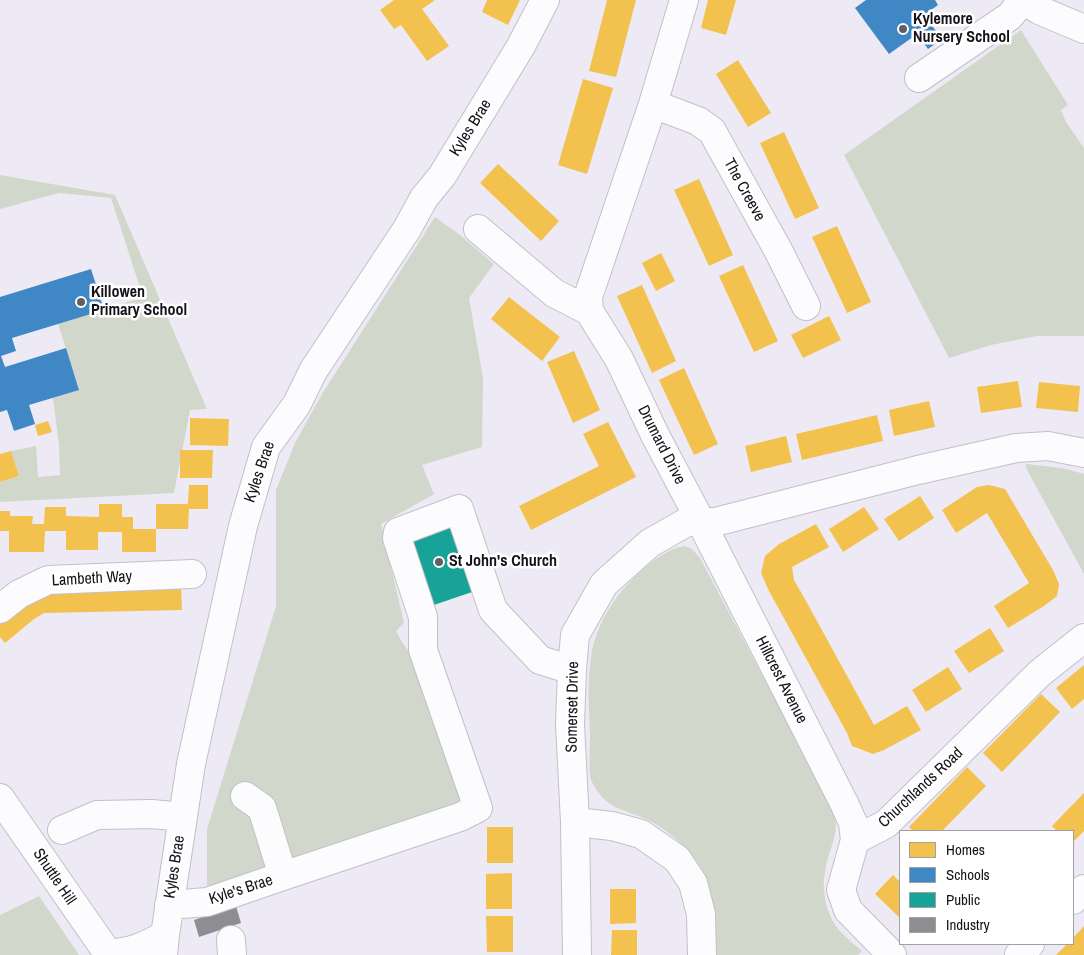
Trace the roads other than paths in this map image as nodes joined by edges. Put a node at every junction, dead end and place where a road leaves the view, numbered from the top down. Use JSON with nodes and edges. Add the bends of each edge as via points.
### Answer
{"nodes":[{"id":1,"x":546,"y":0,"type":"edge"},
{"id":2,"x":684,"y":0,"type":"edge"},
{"id":3,"x":1023,"y":0,"type":"edge"},
{"id":4,"x":1084,"y":29,"type":"edge"},
{"id":5,"x":919,"y":78,"type":"dead end"},
{"id":6,"x":653,"y":104,"type":"junction"},
{"id":7,"x":478,"y":229,"type":"dead end"},
{"id":8,"x":806,"y":306,"type":"dead end"},
{"id":9,"x":589,"y":311,"type":"junction"},
{"id":10,"x":1084,"y":453,"type":"edge"},
{"id":11,"x":701,"y":522,"type":"junction"},
{"id":12,"x":192,"y":574,"type":"dead end"},
{"id":13,"x":0,"y":609,"type":"edge"},
{"id":14,"x":1084,"y":638,"type":"edge"},
{"id":15,"x":572,"y":670,"type":"junction"},
{"id":16,"x":244,"y":796,"type":"dead end"},
{"id":17,"x":0,"y":798,"type":"edge"},
{"id":18,"x":183,"y":817,"type":"junction"},
{"id":19,"x":575,"y":822,"type":"junction"},
{"id":20,"x":62,"y":830,"type":"dead end"},
{"id":21,"x":855,"y":840,"type":"junction"},
{"id":22,"x":283,"y":876,"type":"junction"},
{"id":23,"x":1084,"y":889,"type":"edge"},
{"id":24,"x":1074,"y":899,"type":"edge"},
{"id":25,"x":169,"y":904,"type":"junction"},
{"id":26,"x":164,"y":945,"type":"edge"},
{"id":27,"x":1029,"y":945,"type":"edge"},
{"id":28,"x":109,"y":955,"type":"edge"},
{"id":29,"x":577,"y":955,"type":"edge"},
{"id":30,"x":702,"y":955,"type":"edge"},
{"id":31,"x":892,"y":955,"type":"edge"},
{"id":32,"x":1019,"y":955,"type":"edge"}],
"edges":[{"from":1,"to":18,"type":"street","name":"Kyles Brae","via":[[442,176],[424,198],[266,447],[243,526],[191,764]]},
{"from":2,"to":6,"type":"street"},
{"from":3,"to":4,"type":"street"},
{"from":3,"to":5,"type":"street","via":[[1010,16]]},
{"from":6,"to":8,"type":"street","name":"The Creeve","via":[[698,120],[712,131]]},
{"from":6,"to":9,"type":"street","via":[[588,297]]},
{"from":7,"to":9,"type":"street","via":[[554,293]]},
{"from":9,"to":11,"type":"street","name":"Drumard Drive","via":[[619,359]]},
{"from":10,"to":11,"type":"street","via":[[1048,446],[1016,448],[715,522]]},
{"from":11,"to":15,"type":"street","name":"Somerset Drive","via":[[687,522],[650,543],[604,584],[575,635]]},
{"from":11,"to":21,"type":"street","name":"Hillcrest Avenue","via":[[844,803],[853,823]]},
{"from":12,"to":13,"type":"street","name":"Lambeth Way","via":[[48,580],[19,594]]},
{"from":14,"to":21,"type":"street","name":"Churchlands Road","via":[[1040,674],[886,824]]},
{"from":15,"to":19,"type":"street","name":"Somerset Drive","via":[[570,724]]},
{"from":15,"to":22,"type":"street","name":"Kyle's Brae","via":[[540,660],[493,610],[459,509],[398,532],[397,538],[424,617],[423,650],[478,808]]},
{"from":16,"to":22,"type":"street","via":[[262,808]]},
{"from":17,"to":28,"type":"street","name":"Shuttle Hill"},
{"from":18,"to":20,"type":"street","via":[[97,815]]},
{"from":18,"to":25,"type":"street","name":"Kyles Brae"},
{"from":19,"to":29,"type":"street","name":"Somerset Drive"},
{"from":19,"to":30,"type":"street","via":[[612,826],[641,834],[677,859],[692,883],[701,914]]},
{"from":21,"to":31,"type":"street","via":[[841,890],[848,910]]},
{"from":22,"to":25,"type":"street","name":"Kyle's Brae","via":[[207,902]]},
{"from":23,"to":24,"type":"street"},
{"from":25,"to":26,"type":"street","name":"Kyles Brae"},
{"from":26,"to":28,"type":"street","name":"Shuttle Hill","via":[[149,944],[130,952]]},
{"from":27,"to":32,"type":"street"}]}
